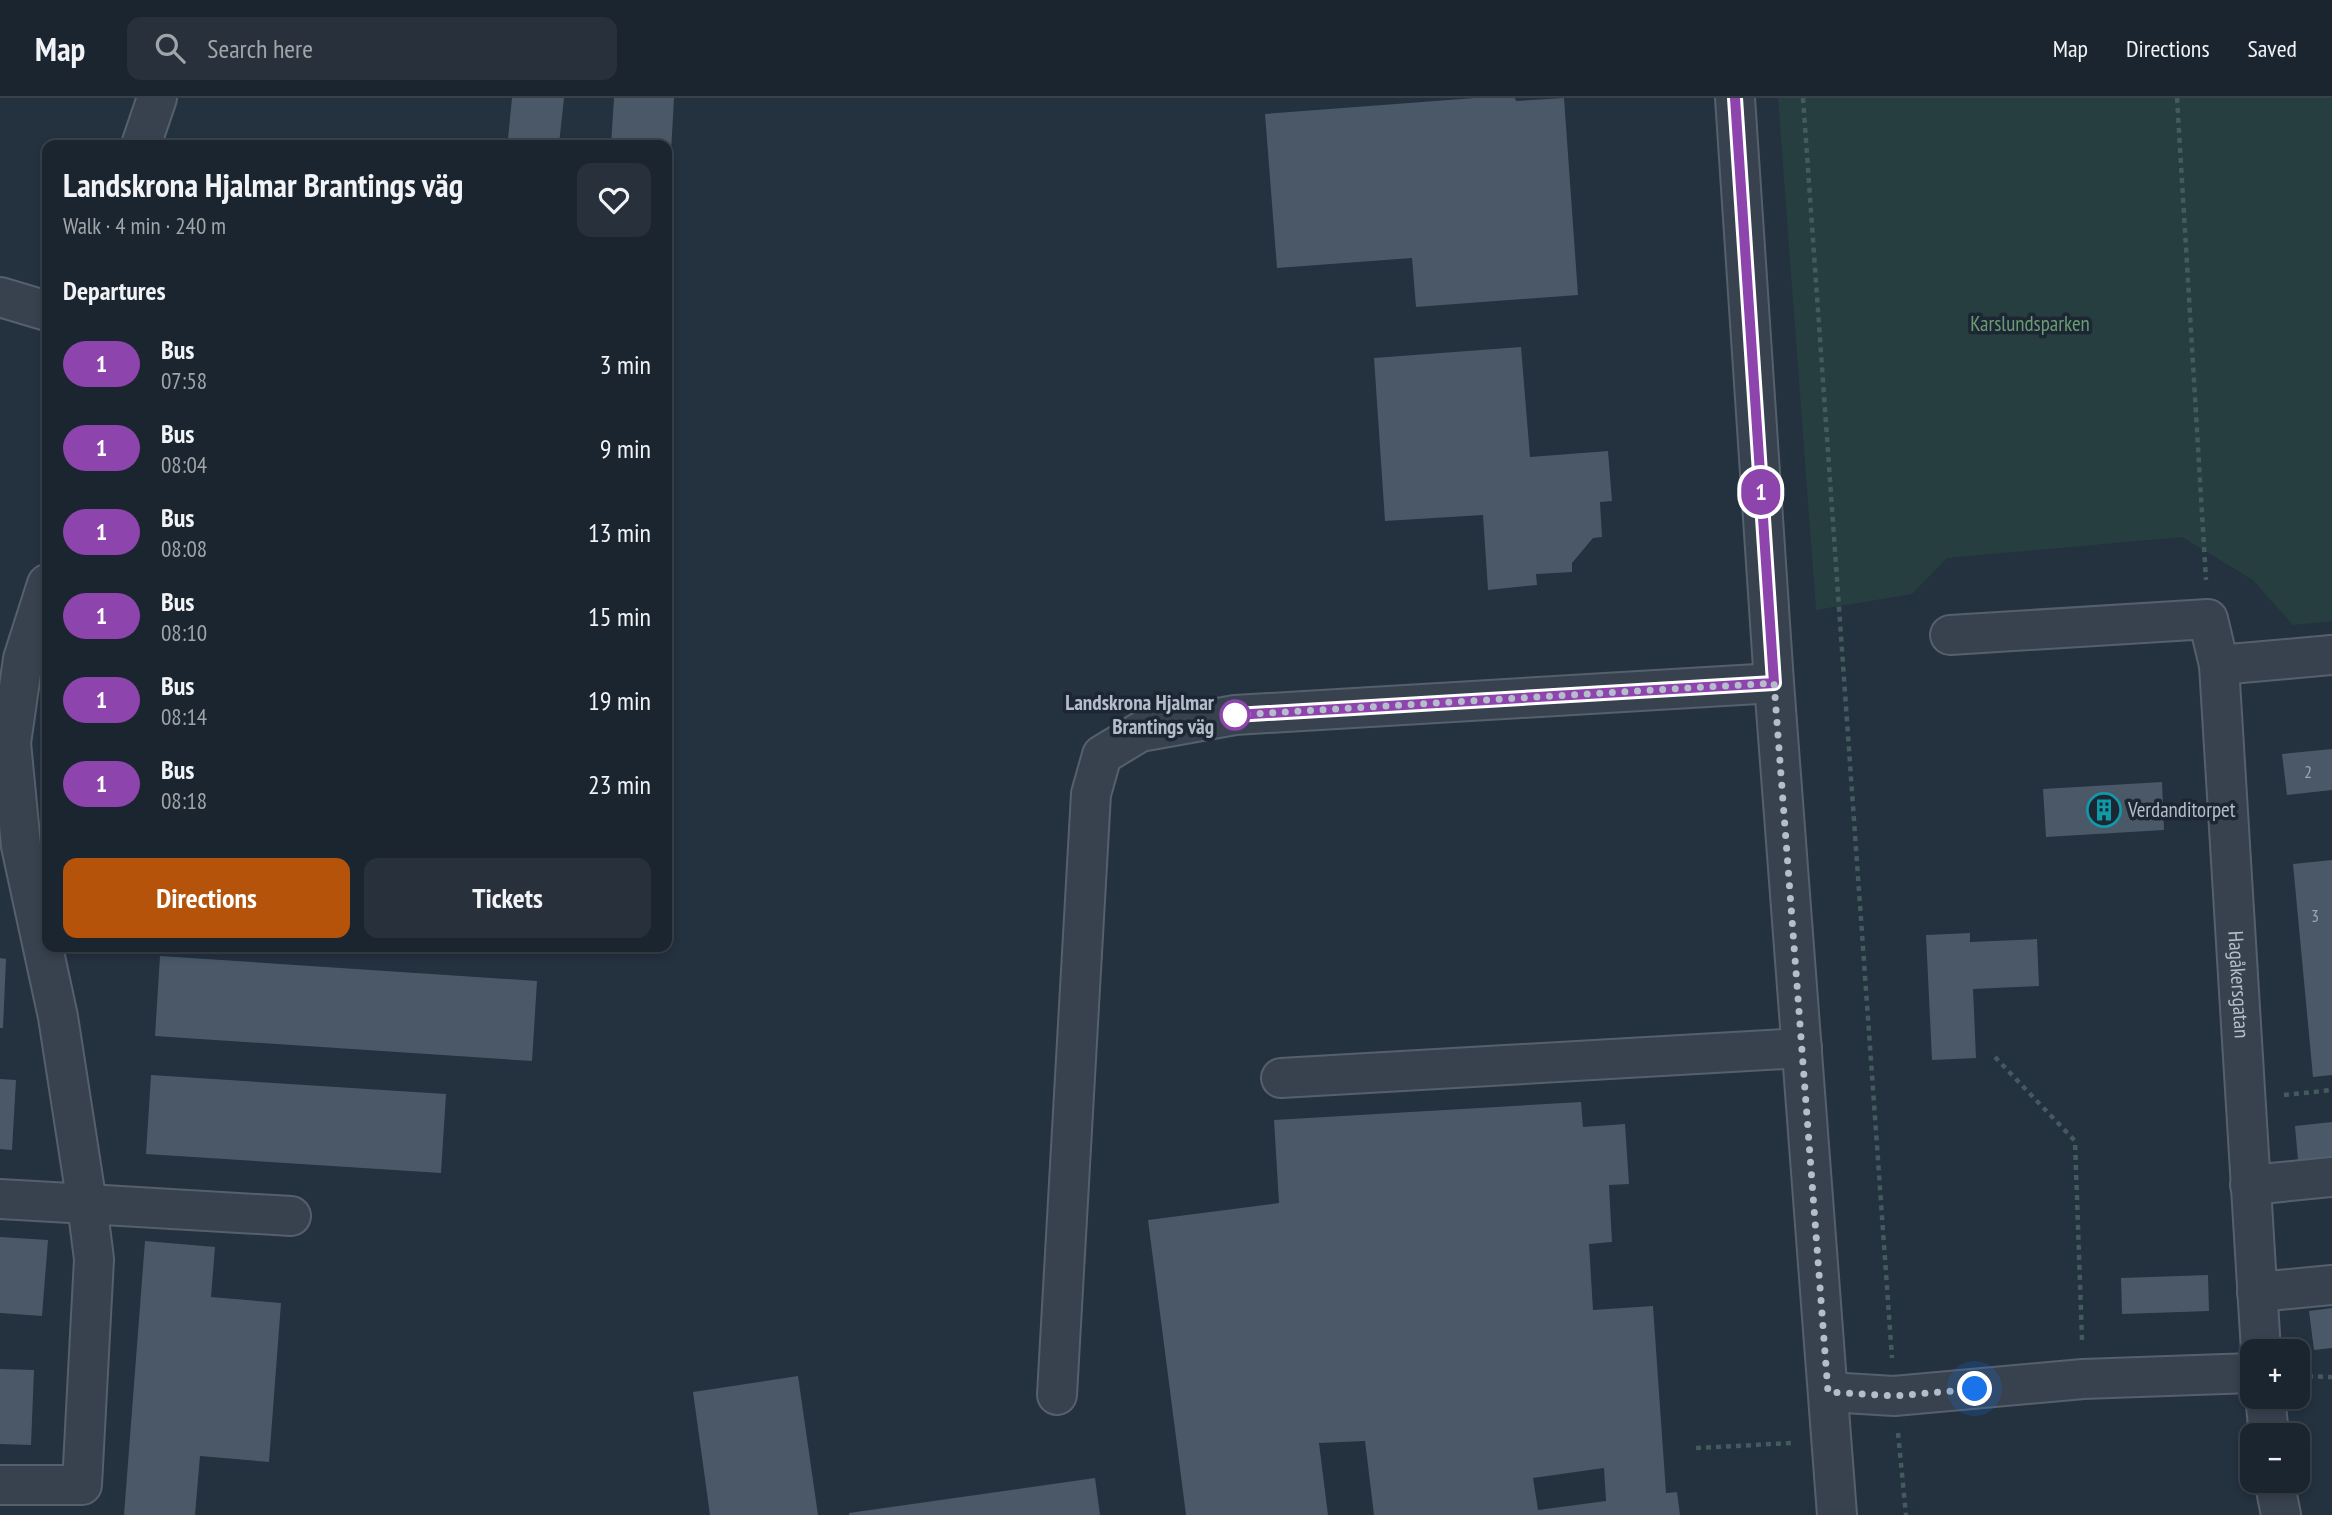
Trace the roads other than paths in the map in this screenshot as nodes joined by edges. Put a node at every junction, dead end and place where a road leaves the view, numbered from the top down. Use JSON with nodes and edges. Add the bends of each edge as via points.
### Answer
{"nodes":[{"id":1,"x":157,"y":98,"type":"edge"},
{"id":2,"x":1735,"y":98,"type":"edge"},
{"id":3,"x":143,"y":140,"type":"edge"},
{"id":4,"x":0,"y":297,"type":"edge"},
{"id":5,"x":42,"y":310,"type":"edge"},
{"id":6,"x":42,"y":600,"type":"edge"},
{"id":7,"x":1950,"y":635,"type":"dead end"},
{"id":8,"x":2332,"y":655,"type":"edge"},
{"id":9,"x":2219,"y":665,"type":"junction"},
{"id":10,"x":1774,"y":683,"type":"junction"},
{"id":11,"x":42,"y":943,"type":"edge"},
{"id":12,"x":44,"y":952,"type":"edge"},
{"id":13,"x":1802,"y":1048,"type":"junction"},
{"id":14,"x":1281,"y":1079,"type":"dead end"},
{"id":15,"x":2332,"y":1177,"type":"edge"},
{"id":16,"x":2250,"y":1185,"type":"junction"},
{"id":17,"x":0,"y":1199,"type":"edge"},
{"id":18,"x":87,"y":1204,"type":"junction"},
{"id":19,"x":291,"y":1216,"type":"dead end"},
{"id":20,"x":2332,"y":1285,"type":"edge"},
{"id":21,"x":2257,"y":1292,"type":"junction"},
{"id":22,"x":2260,"y":1339,"type":"edge"},
{"id":23,"x":2240,"y":1373,"type":"edge"},
{"id":24,"x":1828,"y":1392,"type":"junction"},
{"id":25,"x":1057,"y":1395,"type":"dead end"},
{"id":26,"x":0,"y":1485,"type":"edge"},
{"id":27,"x":2277,"y":1493,"type":"edge"},
{"id":28,"x":1837,"y":1515,"type":"edge"},
{"id":29,"x":2281,"y":1515,"type":"edge"}],
"edges":[{"from":1,"to":3,"type":"street"},
{"from":2,"to":10,"type":"street"},
{"from":4,"to":5,"type":"street"},
{"from":6,"to":11,"type":"street","via":[[23,659],[12,743],[21,846]]},
{"from":7,"to":9,"type":"street","name":"Hagåkersgatan","via":[[2208,619]]},
{"from":8,"to":9,"type":"street"},
{"from":9,"to":16,"type":"street","name":"Hagåkersgatan"},
{"from":10,"to":13,"type":"street"},
{"from":10,"to":25,"type":"street","via":[[1235,715],[1140,732],[1102,755],[1091,794]]},
{"from":12,"to":18,"type":"street"},
{"from":13,"to":14,"type":"street"},
{"from":13,"to":24,"type":"street"},
{"from":15,"to":16,"type":"street"},
{"from":16,"to":21,"type":"street","name":"Hagåkersgatan"},
{"from":17,"to":18,"type":"street"},
{"from":18,"to":19,"type":"street"},
{"from":18,"to":26,"type":"street","via":[[94,1259],[82,1485]]},
{"from":20,"to":21,"type":"street"},
{"from":21,"to":22,"type":"street","name":"Hagåkersgatan"},
{"from":23,"to":24,"type":"street","via":[[2083,1379],[1894,1396]]},
{"from":24,"to":28,"type":"street"},
{"from":27,"to":29,"type":"street"}]}
